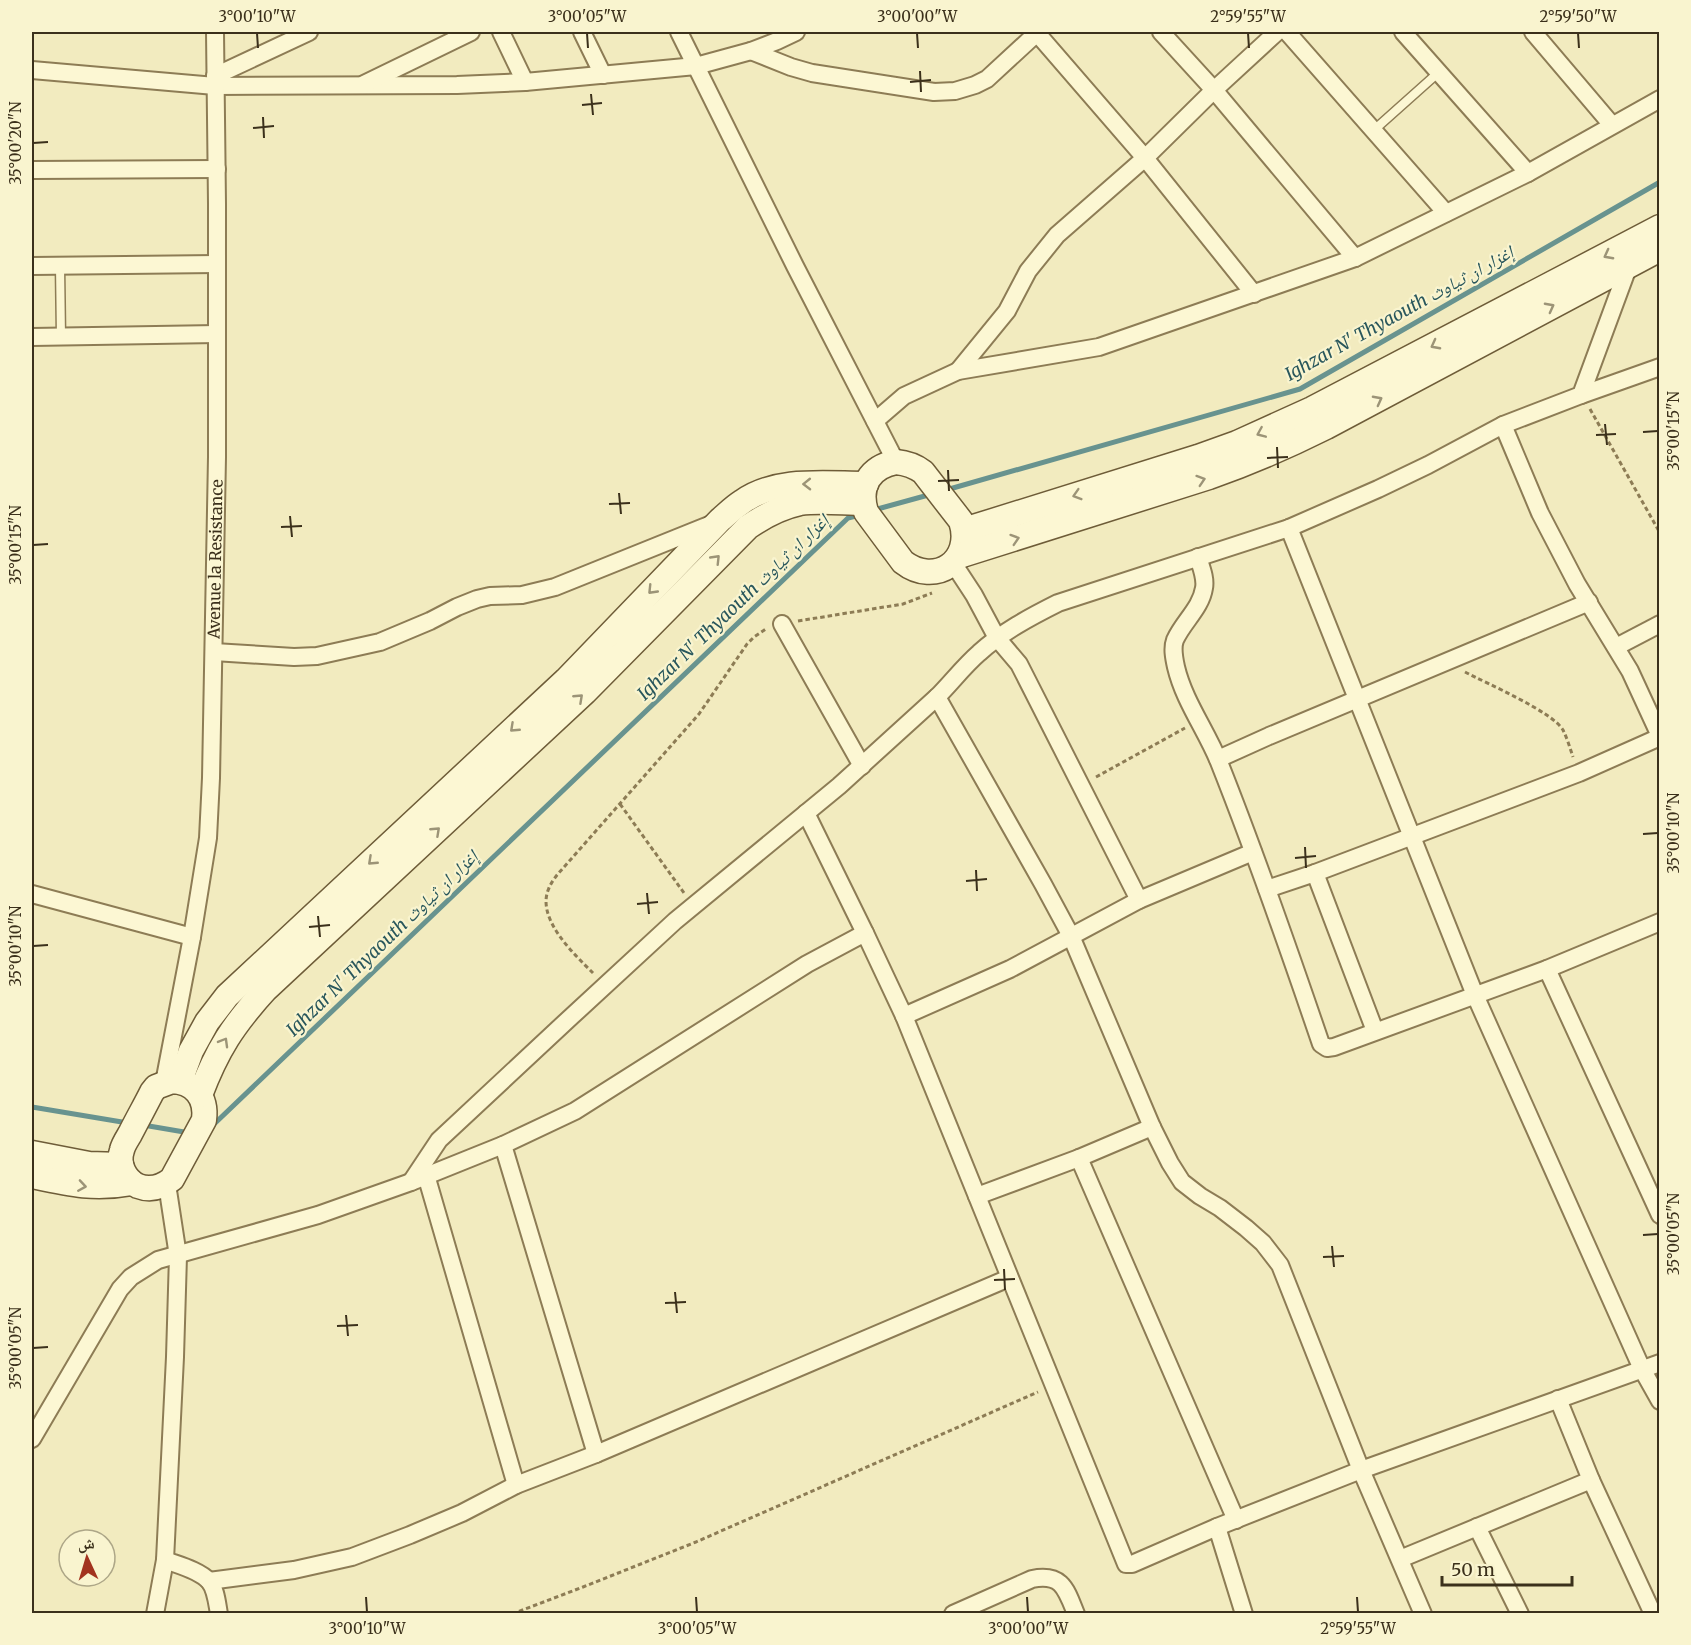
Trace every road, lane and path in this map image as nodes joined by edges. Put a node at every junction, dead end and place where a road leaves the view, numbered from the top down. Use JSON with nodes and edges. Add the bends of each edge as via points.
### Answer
{"nodes":[{"id":1,"x":215,"y":32,"type":"edge"},
{"id":2,"x":309,"y":32,"type":"edge"},
{"id":3,"x":471,"y":32,"type":"edge"},
{"id":4,"x":501,"y":32,"type":"edge"},
{"id":5,"x":582,"y":32,"type":"edge"},
{"id":6,"x":679,"y":32,"type":"edge"},
{"id":7,"x":795,"y":32,"type":"edge"},
{"id":8,"x":1037,"y":32,"type":"edge"},
{"id":9,"x":1161,"y":32,"type":"edge"},
{"id":10,"x":1277,"y":32,"type":"edge"},
{"id":11,"x":1287,"y":32,"type":"edge"},
{"id":12,"x":1403,"y":32,"type":"edge"},
{"id":13,"x":1533,"y":32,"type":"edge"},
{"id":14,"x":751,"y":51,"type":"junction"},
{"id":15,"x":696,"y":66,"type":"junction"},
{"id":16,"x":32,"y":70,"type":"edge"},
{"id":17,"x":1439,"y":72,"type":"junction"},
{"id":18,"x":603,"y":75,"type":"junction"},
{"id":19,"x":215,"y":81,"type":"junction"},
{"id":20,"x":525,"y":82,"type":"junction"},
{"id":21,"x":360,"y":86,"type":"junction"},
{"id":22,"x":1214,"y":90,"type":"junction"},
{"id":23,"x":1659,"y":99,"type":"edge"},
{"id":24,"x":1612,"y":125,"type":"junction"},
{"id":25,"x":1374,"y":130,"type":"junction"},
{"id":26,"x":1145,"y":158,"type":"junction"},
{"id":27,"x":217,"y":169,"type":"junction"},
{"id":28,"x":32,"y":170,"type":"edge"},
{"id":29,"x":1528,"y":173,"type":"junction"},
{"id":30,"x":1446,"y":213,"type":"junction"},
{"id":31,"x":1659,"y":227,"type":"edge"},
{"id":32,"x":1659,"y":249,"type":"edge"},
{"id":33,"x":1355,"y":258,"type":"junction"},
{"id":34,"x":217,"y":264,"type":"junction"},
{"id":35,"x":1629,"y":265,"type":"junction"},
{"id":36,"x":32,"y":266,"type":"edge"},
{"id":37,"x":60,"y":266,"type":"junction"},
{"id":38,"x":1254,"y":294,"type":"junction"},
{"id":39,"x":217,"y":334,"type":"junction"},
{"id":40,"x":32,"y":337,"type":"edge"},
{"id":41,"x":62,"y":337,"type":"junction"},
{"id":42,"x":1659,"y":367,"type":"edge"},
{"id":43,"x":958,"y":371,"type":"junction"},
{"id":44,"x":1581,"y":395,"type":"junction"},
{"id":45,"x":874,"y":421,"type":"junction"},
{"id":46,"x":1503,"y":425,"type":"junction"},
{"id":47,"x":896,"y":462,"type":"junction"},
{"id":48,"x":864,"y":493,"type":"junction"},
{"id":49,"x":720,"y":520,"type":"junction"},
{"id":50,"x":1289,"y":528,"type":"junction"},
{"id":51,"x":964,"y":530,"type":"junction"},
{"id":52,"x":1659,"y":533,"type":"edge"},
{"id":53,"x":1198,"y":557,"type":"junction"},
{"id":54,"x":959,"y":567,"type":"junction"},
{"id":55,"x":1588,"y":602,"type":"junction"},
{"id":56,"x":782,"y":624,"type":"junction"},
{"id":57,"x":1659,"y":624,"type":"edge"},
{"id":58,"x":997,"y":638,"type":"junction"},
{"id":59,"x":1616,"y":647,"type":"junction"},
{"id":60,"x":214,"y":652,"type":"junction"},
{"id":61,"x":1442,"y":662,"type":"junction"},
{"id":62,"x":937,"y":697,"type":"junction"},
{"id":63,"x":1356,"y":699,"type":"junction"},
{"id":64,"x":1199,"y":721,"type":"junction"},
{"id":65,"x":1659,"y":737,"type":"edge"},
{"id":66,"x":1218,"y":759,"type":"junction"},
{"id":67,"x":862,"y":766,"type":"junction"},
{"id":68,"x":1579,"y":773,"type":"junction"},
{"id":69,"x":1081,"y":785,"type":"junction"},
{"id":70,"x":620,"y":804,"type":"junction"},
{"id":71,"x":806,"y":813,"type":"junction"},
{"id":72,"x":1411,"y":836,"type":"junction"},
{"id":73,"x":1253,"y":852,"type":"junction"},
{"id":74,"x":1315,"y":873,"type":"junction"},
{"id":75,"x":1267,"y":889,"type":"junction"},
{"id":76,"x":32,"y":894,"type":"edge"},
{"id":77,"x":1139,"y":900,"type":"junction"},
{"id":78,"x":693,"y":906,"type":"junction"},
{"id":79,"x":1659,"y":922,"type":"edge"},
{"id":80,"x":865,"y":933,"type":"junction"},
{"id":81,"x":1071,"y":936,"type":"junction"},
{"id":82,"x":192,"y":937,"type":"junction"},
{"id":83,"x":1547,"y":969,"type":"junction"},
{"id":84,"x":605,"y":986,"type":"junction"},
{"id":85,"x":1475,"y":995,"type":"junction"},
{"id":86,"x":904,"y":1016,"type":"junction"},
{"id":87,"x":1375,"y":1031,"type":"junction"},
{"id":88,"x":165,"y":1085,"type":"junction"},
{"id":89,"x":200,"y":1095,"type":"junction"},
{"id":90,"x":1152,"y":1127,"type":"junction"},
{"id":91,"x":503,"y":1145,"type":"junction"},
{"id":92,"x":32,"y":1153,"type":"edge"},
{"id":93,"x":1079,"y":1158,"type":"junction"},
{"id":94,"x":125,"y":1166,"type":"junction"},
{"id":95,"x":32,"y":1176,"type":"edge"},
{"id":96,"x":172,"y":1178,"type":"junction"},
{"id":97,"x":418,"y":1178,"type":"junction"},
{"id":98,"x":976,"y":1196,"type":"junction"},
{"id":99,"x":1659,"y":1215,"type":"edge"},
{"id":100,"x":178,"y":1256,"type":"junction"},
{"id":101,"x":1009,"y":1278,"type":"junction"},
{"id":102,"x":1659,"y":1363,"type":"edge"},
{"id":103,"x":1642,"y":1369,"type":"junction"},
{"id":104,"x":1053,"y":1385,"type":"junction"},
{"id":105,"x":1558,"y":1399,"type":"junction"},
{"id":106,"x":1659,"y":1401,"type":"edge"},
{"id":107,"x":32,"y":1439,"type":"edge"},
{"id":108,"x":596,"y":1454,"type":"junction"},
{"id":109,"x":1361,"y":1470,"type":"junction"},
{"id":110,"x":1591,"y":1480,"type":"junction"},
{"id":111,"x":516,"y":1485,"type":"junction"},
{"id":112,"x":1236,"y":1520,"type":"junction"},
{"id":113,"x":1217,"y":1527,"type":"junction"},
{"id":114,"x":1478,"y":1527,"type":"junction"},
{"id":115,"x":1400,"y":1559,"type":"junction"},
{"id":116,"x":165,"y":1560,"type":"junction"},
{"id":117,"x":209,"y":1581,"type":"junction"},
{"id":118,"x":155,"y":1614,"type":"edge"},
{"id":119,"x":219,"y":1614,"type":"edge"},
{"id":120,"x":512,"y":1614,"type":"edge"},
{"id":121,"x":953,"y":1614,"type":"edge"},
{"id":122,"x":1076,"y":1614,"type":"edge"},
{"id":123,"x":1244,"y":1614,"type":"edge"},
{"id":124,"x":1423,"y":1614,"type":"edge"},
{"id":125,"x":1520,"y":1614,"type":"edge"},
{"id":126,"x":1653,"y":1614,"type":"edge"}],
"edges":[{"from":1,"to":19,"type":"street","name":"Avenue la Resistance"},
{"from":2,"to":19,"type":"street"},
{"from":3,"to":21,"type":"street"},
{"from":4,"to":20,"type":"street"},
{"from":5,"to":18,"type":"street"},
{"from":6,"to":15,"type":"street"},
{"from":7,"to":14,"type":"street"},
{"from":8,"to":14,"type":"street","via":[[987,79],[955,91],[934,92],[812,73]]},
{"from":8,"to":26,"type":"street"},
{"from":9,"to":22,"type":"street"},
{"from":10,"to":22,"type":"street"},
{"from":11,"to":25,"type":"street"},
{"from":12,"to":17,"type":"street"},
{"from":13,"to":24,"type":"street"},
{"from":14,"to":15,"type":"street"},
{"from":15,"to":18,"type":"street"},
{"from":15,"to":45,"type":"street"},
{"from":16,"to":19,"type":"street"},
{"from":17,"to":25,"type":"lane"},
{"from":17,"to":29,"type":"street"},
{"from":18,"to":20,"type":"street"},
{"from":19,"to":21,"type":"street"},
{"from":19,"to":27,"type":"street","name":"Avenue la Resistance"},
{"from":20,"to":21,"type":"street"},
{"from":22,"to":26,"type":"street"},
{"from":22,"to":33,"type":"street"},
{"from":23,"to":24,"type":"street"},
{"from":24,"to":29,"type":"street"},
{"from":25,"to":30,"type":"street"},
{"from":26,"to":38,"type":"street"},
{"from":26,"to":43,"type":"street","via":[[1057,235],[1028,271],[1007,311]]},
{"from":27,"to":28,"type":"street"},
{"from":27,"to":34,"type":"street","name":"Avenue la Resistance"},
{"from":29,"to":30,"type":"street"},
{"from":30,"to":33,"type":"street"},
{"from":31,"to":51,"type":"street","one_way":true,"via":[[1274,427],[1198,457]]},
{"from":32,"to":35,"type":"street"},
{"from":33,"to":38,"type":"street"},
{"from":34,"to":37,"type":"street"},
{"from":34,"to":39,"type":"street","name":"Avenue la Resistance"},
{"from":35,"to":44,"type":"street"},
{"from":54,"to":35,"type":"street","one_way":true,"via":[[1269,454]]},
{"from":36,"to":37,"type":"street"},
{"from":37,"to":41,"type":"lane"},
{"from":38,"to":43,"type":"street","via":[[1099,347]]},
{"from":39,"to":41,"type":"street"},
{"from":39,"to":60,"type":"street","name":"Avenue la Resistance"},
{"from":40,"to":41,"type":"street"},
{"from":42,"to":44,"type":"street"},
{"from":43,"to":45,"type":"street","via":[[904,396]]},
{"from":44,"to":46,"type":"street"},
{"from":44,"to":52,"type":"path"},
{"from":45,"to":47,"type":"street"},
{"from":46,"to":50,"type":"street","via":[[1428,465]]},
{"from":46,"to":55,"type":"street","via":[[1540,513]]},
{"from":47,"to":48,"type":"street","via":[[871,475]]},
{"from":47,"to":51,"type":"street","via":[[923,472],[962,521]]},
{"from":48,"to":49,"type":"street","one_way":true,"via":[[800,483],[771,488],[743,500]]},
{"from":48,"to":54,"type":"street","via":[[866,512],[910,567],[919,571]]},
{"from":89,"to":48,"type":"street","one_way":true,"via":[[226,1038],[266,989],[585,692],[748,527],[783,508]]},
{"from":49,"to":60,"type":"street","via":[[555,587],[522,595],[477,598],[380,642],[342,652],[306,656]]},
{"from":49,"to":88,"type":"street","one_way":true,"via":[[566,680],[227,996]]},
{"from":50,"to":53,"type":"street"},
{"from":50,"to":63,"type":"street"},
{"from":51,"to":54,"type":"street"},
{"from":53,"to":58,"type":"street","via":[[1058,603]]},
{"from":53,"to":64,"type":"street","via":[[1204,588],[1175,641],[1174,650],[1179,678]]},
{"from":54,"to":56,"type":"path","via":[[903,604]]},
{"from":54,"to":58,"type":"street"},
{"from":55,"to":59,"type":"street"},
{"from":55,"to":61,"type":"street"},
{"from":56,"to":67,"type":"street"},
{"from":56,"to":70,"type":"path","via":[[754,637],[699,714]]},
{"from":57,"to":59,"type":"street"},
{"from":58,"to":62,"type":"street"},
{"from":58,"to":69,"type":"street","via":[[1019,664]]},
{"from":59,"to":65,"type":"street"},
{"from":60,"to":82,"type":"street","name":"Avenue la Resistance","via":[[208,838]]},
{"from":61,"to":63,"type":"street"},
{"from":61,"to":68,"type":"path","via":[[1550,717],[1562,729]]},
{"from":62,"to":67,"type":"street"},
{"from":62,"to":81,"type":"street"},
{"from":63,"to":66,"type":"street"},
{"from":63,"to":72,"type":"street"},
{"from":64,"to":66,"type":"street"},
{"from":64,"to":69,"type":"path"},
{"from":65,"to":68,"type":"street"},
{"from":66,"to":73,"type":"street"},
{"from":67,"to":71,"type":"street"},
{"from":68,"to":72,"type":"street"},
{"from":69,"to":77,"type":"street"},
{"from":70,"to":78,"type":"path"},
{"from":70,"to":84,"type":"path","via":[[548,889],[549,918],[556,932]]},
{"from":71,"to":78,"type":"street"},
{"from":71,"to":80,"type":"street"},
{"from":72,"to":74,"type":"street"},
{"from":72,"to":85,"type":"street"},
{"from":73,"to":75,"type":"street"},
{"from":73,"to":77,"type":"street"},
{"from":74,"to":75,"type":"street"},
{"from":74,"to":87,"type":"street"},
{"from":75,"to":87,"type":"street","via":[[1322,1044],[1334,1047]]},
{"from":76,"to":82,"type":"street"},
{"from":77,"to":81,"type":"street"},
{"from":78,"to":84,"type":"street"},
{"from":79,"to":83,"type":"street"},
{"from":80,"to":86,"type":"street"},
{"from":80,"to":91,"type":"street","via":[[807,964],[575,1111]]},
{"from":81,"to":86,"type":"street","via":[[1010,969]]},
{"from":81,"to":90,"type":"street"},
{"from":82,"to":88,"type":"street","name":"Avenue la Resistance"},
{"from":83,"to":85,"type":"street"},
{"from":83,"to":99,"type":"street"},
{"from":84,"to":97,"type":"street","via":[[439,1140]]},
{"from":85,"to":87,"type":"street"},
{"from":85,"to":103,"type":"street"},
{"from":86,"to":98,"type":"street"},
{"from":88,"to":89,"type":"street","via":[[194,1089]]},
{"from":88,"to":94,"type":"street"},
{"from":89,"to":96,"type":"street","via":[[204,1120]]},
{"from":90,"to":93,"type":"street"},
{"from":90,"to":109,"type":"street","via":[[1182,1182],[1246,1228],[1280,1265]]},
{"from":91,"to":97,"type":"street"},
{"from":91,"to":108,"type":"street"},
{"from":92,"to":94,"type":"street","via":[[89,1164]]},
{"from":93,"to":98,"type":"street"},
{"from":93,"to":112,"type":"street"},
{"from":95,"to":94,"type":"street","one_way":true,"via":[[112,1187]]},
{"from":94,"to":96,"type":"street","via":[[139,1186],[153,1189]]},
{"from":96,"to":100,"type":"street"},
{"from":97,"to":100,"type":"street","via":[[318,1215]]},
{"from":97,"to":111,"type":"street"},
{"from":98,"to":101,"type":"street"},
{"from":100,"to":107,"type":"street","via":[[147,1266],[120,1289]]},
{"from":100,"to":116,"type":"street"},
{"from":101,"to":104,"type":"street"},
{"from":101,"to":108,"type":"street"},
{"from":102,"to":103,"type":"street"},
{"from":103,"to":105,"type":"street"},
{"from":103,"to":106,"type":"street"},
{"from":104,"to":113,"type":"street","via":[[1126,1564]]},
{"from":104,"to":120,"type":"path","via":[[696,1542]]},
{"from":105,"to":109,"type":"street"},
{"from":105,"to":110,"type":"street"},
{"from":108,"to":111,"type":"street"},
{"from":109,"to":112,"type":"street"},
{"from":109,"to":115,"type":"street"},
{"from":110,"to":114,"type":"street"},
{"from":110,"to":126,"type":"street"},
{"from":111,"to":117,"type":"street","via":[[462,1513],[352,1557],[294,1570]]},
{"from":112,"to":113,"type":"street"},
{"from":113,"to":123,"type":"street"},
{"from":114,"to":115,"type":"street"},
{"from":114,"to":125,"type":"street"},
{"from":115,"to":124,"type":"street"},
{"from":116,"to":117,"type":"street"},
{"from":116,"to":118,"type":"street"},
{"from":117,"to":119,"type":"street"},
{"from":121,"to":122,"type":"street","via":[[1044,1576],[1057,1580]]}]}
